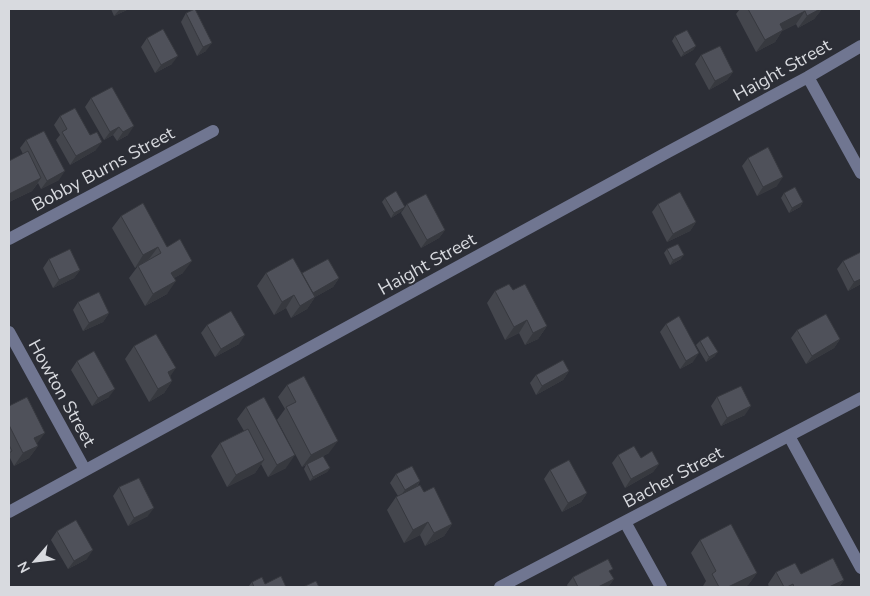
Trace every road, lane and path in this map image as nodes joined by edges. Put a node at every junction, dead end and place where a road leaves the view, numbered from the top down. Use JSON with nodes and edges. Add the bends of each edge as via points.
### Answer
{"nodes":[{"id":1,"x":861,"y":46,"type":"edge"},
{"id":2,"x":808,"y":77,"type":"junction"},
{"id":3,"x":213,"y":131,"type":"dead end"},
{"id":4,"x":861,"y":173,"type":"edge"},
{"id":5,"x":9,"y":239,"type":"edge"},
{"id":6,"x":9,"y":332,"type":"edge"},
{"id":7,"x":861,"y":398,"type":"edge"},
{"id":8,"x":789,"y":436,"type":"junction"},
{"id":9,"x":85,"y":470,"type":"junction"},
{"id":10,"x":9,"y":512,"type":"edge"},
{"id":11,"x":625,"y":522,"type":"junction"},
{"id":12,"x":861,"y":568,"type":"edge"},
{"id":13,"x":500,"y":587,"type":"edge"},
{"id":14,"x":661,"y":587,"type":"edge"}],
"edges":[{"from":1,"to":2,"type":"street","name":"Haight Street"},
{"from":2,"to":4,"type":"street"},
{"from":2,"to":9,"type":"street","name":"Haight Street"},
{"from":3,"to":5,"type":"street","name":"Bobby Burns Street"},
{"from":6,"to":9,"type":"street","name":"Howton Street"},
{"from":7,"to":8,"type":"street","name":"Bacher Street"},
{"from":8,"to":11,"type":"street","name":"Bacher Street"},
{"from":8,"to":12,"type":"street"},
{"from":9,"to":10,"type":"street","name":"Haight Street"},
{"from":11,"to":13,"type":"street","name":"Bacher Street"},
{"from":11,"to":14,"type":"street"}]}
